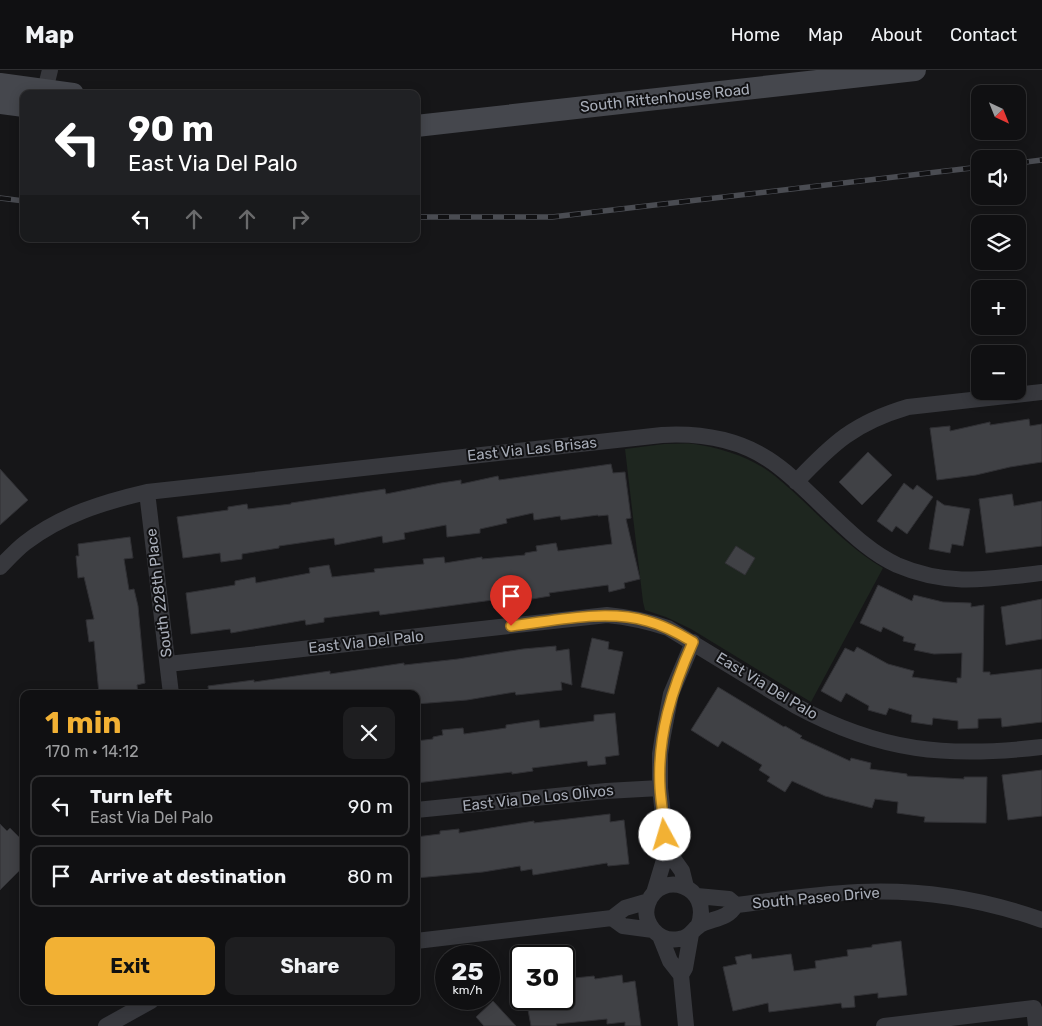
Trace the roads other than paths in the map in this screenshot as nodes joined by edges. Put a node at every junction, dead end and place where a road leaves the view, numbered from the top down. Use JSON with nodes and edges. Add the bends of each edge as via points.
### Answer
{"nodes":[{"id":1,"x":915,"y":70,"type":"edge"},
{"id":2,"x":47,"y":80,"type":"edge"},
{"id":3,"x":0,"y":84,"type":"edge"},
{"id":4,"x":66,"y":90,"type":"edge"},
{"id":5,"x":0,"y":104,"type":"edge"},
{"id":6,"x":20,"y":106,"type":"edge"},
{"id":7,"x":420,"y":126,"type":"edge"},
{"id":8,"x":1042,"y":392,"type":"edge"},
{"id":9,"x":796,"y":482,"type":"junction"},
{"id":10,"x":147,"y":492,"type":"junction"},
{"id":11,"x":0,"y":567,"type":"edge"},
{"id":12,"x":1042,"y":573,"type":"edge"},
{"id":13,"x":693,"y":642,"type":"junction"},
{"id":14,"x":168,"y":664,"type":"junction"},
{"id":15,"x":171,"y":690,"type":"edge"},
{"id":16,"x":1042,"y":747,"type":"edge"},
{"id":17,"x":660,"y":788,"type":"junction"},
{"id":18,"x":420,"y":810,"type":"edge"},
{"id":19,"x":667,"y":850,"type":"junction"},
{"id":20,"x":691,"y":892,"type":"junction"},
{"id":21,"x":651,"y":897,"type":"junction"},
{"id":22,"x":736,"y":905,"type":"junction"},
{"id":23,"x":612,"y":918,"type":"junction"},
{"id":24,"x":1042,"y":920,"type":"edge"},
{"id":25,"x":695,"y":930,"type":"junction"},
{"id":26,"x":656,"y":933,"type":"junction"},
{"id":27,"x":420,"y":941,"type":"edge"},
{"id":28,"x":681,"y":975,"type":"junction"},
{"id":29,"x":144,"y":1005,"type":"edge"},
{"id":30,"x":106,"y":1026,"type":"edge"},
{"id":31,"x":686,"y":1026,"type":"edge"},
{"id":32,"x":884,"y":1026,"type":"edge"},
{"id":33,"x":1036,"y":1026,"type":"edge"}],
"edges":[{"from":1,"to":7,"type":"main road","name":"South Rittenhouse Road"},
{"from":2,"to":3,"type":"main road"},
{"from":2,"to":4,"type":"main road"},
{"from":5,"to":6,"type":"main road"},
{"from":8,"to":9,"type":"street","via":[[889,412],[847,434],[826,450]]},
{"from":9,"to":10,"type":"street","name":"East Via Las Brisas","via":[[768,459],[748,449],[704,436],[683,434]]},
{"from":9,"to":12,"type":"street","name":"East Via Las Brisas","via":[[855,537],[896,564],[938,578],[957,580]]},
{"from":10,"to":11,"type":"street","name":"East Via Las Brisas","via":[[94,507],[55,523],[24,544]]},
{"from":10,"to":14,"type":"street","name":"South 228th Place"},
{"from":13,"to":14,"type":"street","name":"East Via Del Palo","via":[[646,620],[607,615]]},
{"from":13,"to":16,"type":"street","name":"East Via Del Palo","via":[[803,710],[874,739],[912,748],[958,752]]},
{"from":13,"to":17,"type":"street","via":[[679,672],[666,714],[660,754]]},
{"from":14,"to":15,"type":"street","name":"South 228th Place"},
{"from":17,"to":18,"type":"street","name":"East Via De Los Olivos"},
{"from":17,"to":19,"type":"street"},
{"from":19,"to":20,"type":"street","via":[[682,871]]},
{"from":19,"to":21,"type":"street"},
{"from":20,"to":21,"type":"street","via":[[672,884],[659,889]]},
{"from":20,"to":22,"type":"street","name":"South Paseo Drive","via":[[729,900]]},
{"from":20,"to":25,"type":"street","via":[[702,911]]},
{"from":21,"to":23,"type":"street","via":[[625,908]]},
{"from":21,"to":26,"type":"street","via":[[646,917]]},
{"from":22,"to":24,"type":"street","name":"South Paseo Drive","via":[[840,893],[903,893],[979,901]]},
{"from":22,"to":25,"type":"street","name":"South Paseo Drive","via":[[732,913]]},
{"from":23,"to":26,"type":"street","via":[[623,926]]},
{"from":23,"to":27,"type":"street"},
{"from":25,"to":26,"type":"street","via":[[676,940]]},
{"from":25,"to":28,"type":"street"},
{"from":26,"to":28,"type":"street"},
{"from":28,"to":31,"type":"street"},
{"from":29,"to":30,"type":"street"},
{"from":32,"to":33,"type":"street","via":[[1034,1008]]}]}
